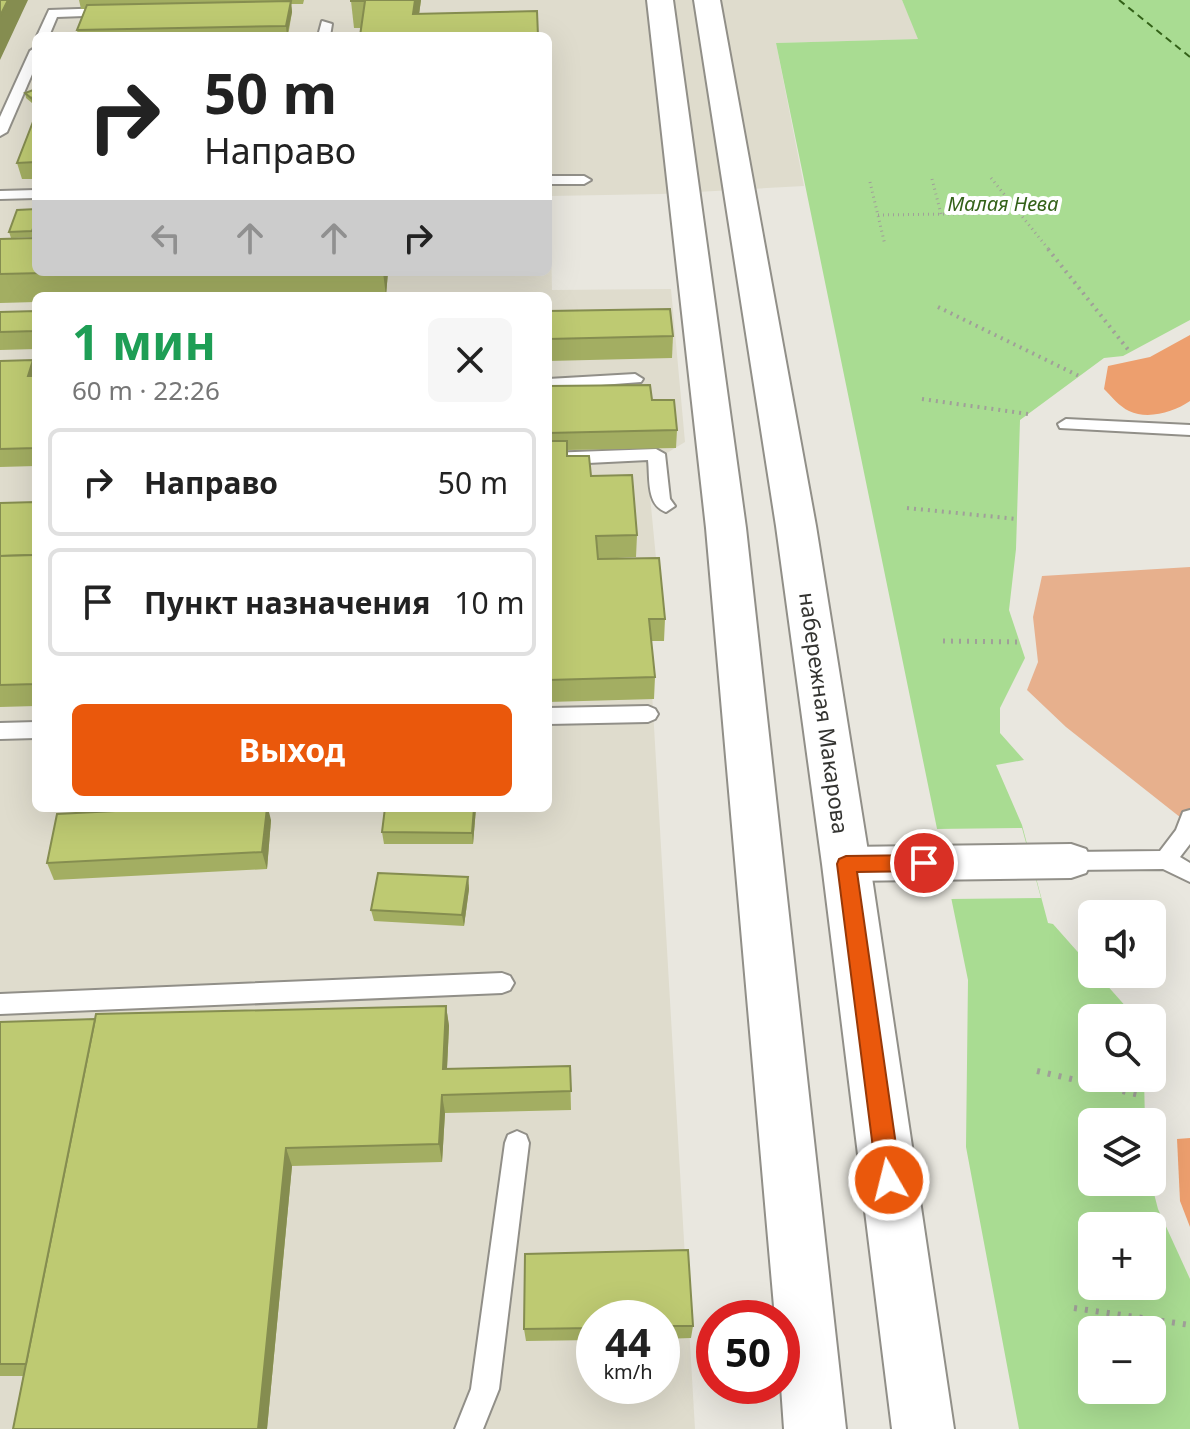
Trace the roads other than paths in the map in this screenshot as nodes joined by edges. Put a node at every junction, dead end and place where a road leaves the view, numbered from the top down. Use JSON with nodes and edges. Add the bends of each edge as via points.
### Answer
{"nodes":[{"id":1,"x":660,"y":0,"type":"edge"},
{"id":2,"x":707,"y":0,"type":"edge"},
{"id":3,"x":116,"y":12,"type":"edge"},
{"id":4,"x":45,"y":32,"type":"edge"},
{"id":5,"x":32,"y":61,"type":"edge"},
{"id":6,"x":0,"y":132,"type":"edge"},
{"id":7,"x":552,"y":180,"type":"edge"},
{"id":8,"x":584,"y":180,"type":"dead end"},
{"id":9,"x":32,"y":194,"type":"edge"},
{"id":10,"x":0,"y":195,"type":"edge"},
{"id":11,"x":635,"y":379,"type":"dead end"},
{"id":12,"x":552,"y":384,"type":"edge"},
{"id":13,"x":1066,"y":424,"type":"dead end"},
{"id":14,"x":1190,"y":430,"type":"edge"},
{"id":15,"x":552,"y":459,"type":"edge"},
{"id":16,"x":666,"y":506,"type":"dead end"},
{"id":17,"x":648,"y":714,"type":"dead end"},
{"id":18,"x":552,"y":716,"type":"edge"},
{"id":19,"x":32,"y":730,"type":"edge"},
{"id":20,"x":0,"y":731,"type":"edge"},
{"id":21,"x":1190,"y":818,"type":"edge"},
{"id":22,"x":1166,"y":860,"type":"junction"},
{"id":23,"x":1051,"y":861,"type":"joint"},
{"id":24,"x":846,"y":864,"type":"junction"},
{"id":25,"x":1190,"y":873,"type":"edge"},
{"id":26,"x":502,"y":983,"type":"dead end"},
{"id":27,"x":0,"y":1004,"type":"edge"},
{"id":28,"x":517,"y":1143,"type":"dead end"},
{"id":29,"x":469,"y":1429,"type":"edge"},
{"id":30,"x":815,"y":1429,"type":"edge"},
{"id":31,"x":923,"y":1429,"type":"edge"}],
"edges":[{"from":1,"to":30,"type":"main road","via":[[726,528]]},
{"from":2,"to":24,"type":"main road","name":"набережная Макарова","via":[[796,526]]},
{"from":3,"to":4,"type":"lane","via":[[53,13]]},
{"from":5,"to":6,"type":"lane"},
{"from":7,"to":8,"type":"lane"},
{"from":9,"to":10,"type":"lane"},
{"from":11,"to":12,"type":"lane"},
{"from":13,"to":14,"type":"lane"},
{"from":15,"to":16,"type":"lane","via":[[656,454]]},
{"from":17,"to":18,"type":"lane"},
{"from":19,"to":20,"type":"lane"},
{"from":21,"to":22,"type":"lane"},
{"from":22,"to":23,"type":"lane"},
{"from":22,"to":25,"type":"lane"},
{"from":23,"to":24,"type":"street"},
{"from":24,"to":31,"type":"main road","name":"набережная Макарова"},
{"from":26,"to":27,"type":"lane"},
{"from":28,"to":29,"type":"lane","via":[[485,1389]]}]}
